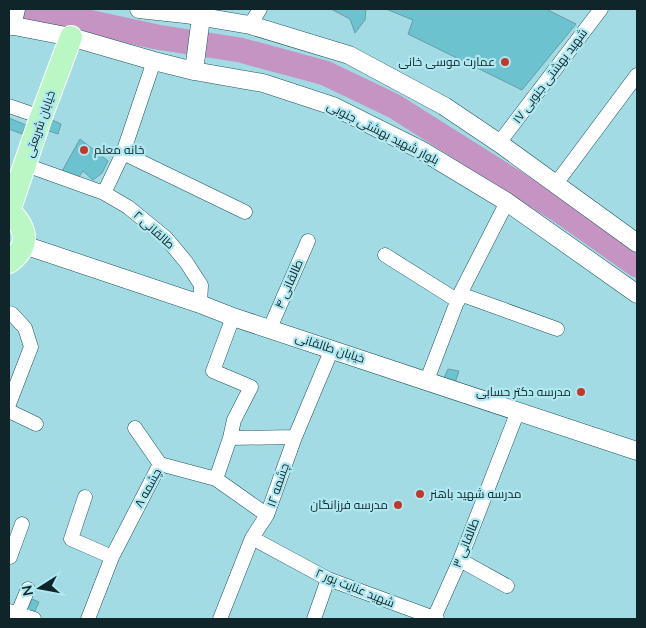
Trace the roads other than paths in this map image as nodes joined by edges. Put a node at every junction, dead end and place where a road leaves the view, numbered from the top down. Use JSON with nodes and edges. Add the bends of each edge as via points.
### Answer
{"nodes":[{"id":1,"x":139,"y":9,"type":"edge"},
{"id":2,"x":260,"y":9,"type":"edge"},
{"id":3,"x":601,"y":9,"type":"edge"},
{"id":4,"x":191,"y":13,"type":"edge"},
{"id":5,"x":12,"y":20,"type":"edge"},
{"id":6,"x":250,"y":26,"type":"junction"},
{"id":7,"x":71,"y":38,"type":"junction"},
{"id":8,"x":154,"y":62,"type":"junction"},
{"id":9,"x":194,"y":71,"type":"junction"},
{"id":10,"x":637,"y":75,"type":"edge"},
{"id":11,"x":9,"y":106,"type":"edge"},
{"id":12,"x":41,"y":117,"type":"junction"},
{"id":13,"x":499,"y":143,"type":"junction"},
{"id":14,"x":123,"y":153,"type":"junction"},
{"id":15,"x":26,"y":165,"type":"junction"},
{"id":16,"x":555,"y":185,"type":"junction"},
{"id":17,"x":104,"y":193,"type":"junction"},
{"id":18,"x":507,"y":202,"type":"junction"},
{"id":19,"x":9,"y":211,"type":"edge"},
{"id":20,"x":245,"y":212,"type":"dead end"},
{"id":21,"x":308,"y":241,"type":"dead end"},
{"id":22,"x":637,"y":243,"type":"edge"},
{"id":23,"x":24,"y":245,"type":"junction"},
{"id":24,"x":385,"y":255,"type":"dead end"},
{"id":25,"x":9,"y":262,"type":"edge"},
{"id":26,"x":637,"y":294,"type":"edge"},
{"id":27,"x":459,"y":297,"type":"junction"},
{"id":28,"x":200,"y":304,"type":"junction"},
{"id":29,"x":9,"y":313,"type":"edge"},
{"id":30,"x":233,"y":317,"type":"junction"},
{"id":31,"x":270,"y":328,"type":"junction"},
{"id":32,"x":558,"y":329,"type":"dead end"},
{"id":33,"x":332,"y":349,"type":"junction"},
{"id":34,"x":428,"y":380,"type":"junction"},
{"id":35,"x":9,"y":404,"type":"edge"},
{"id":36,"x":9,"y":411,"type":"edge"},
{"id":37,"x":518,"y":411,"type":"junction"},
{"id":38,"x":36,"y":424,"type":"dead end"},
{"id":39,"x":135,"y":428,"type":"dead end"},
{"id":40,"x":230,"y":438,"type":"junction"},
{"id":41,"x":295,"y":438,"type":"junction"},
{"id":42,"x":637,"y":451,"type":"edge"},
{"id":43,"x":160,"y":464,"type":"junction"},
{"id":44,"x":216,"y":479,"type":"junction"},
{"id":45,"x":85,"y":497,"type":"dead end"},
{"id":46,"x":267,"y":515,"type":"junction"},
{"id":47,"x":22,"y":524,"type":"dead end"},
{"id":48,"x":252,"y":538,"type":"junction"},
{"id":49,"x":9,"y":556,"type":"edge"},
{"id":50,"x":112,"y":558,"type":"junction"},
{"id":51,"x":460,"y":560,"type":"junction"},
{"id":52,"x":328,"y":579,"type":"junction"},
{"id":53,"x":507,"y":586,"type":"dead end"},
{"id":54,"x":28,"y":589,"type":"dead end"},
{"id":55,"x":13,"y":613,"type":"edge"},
{"id":56,"x":34,"y":619,"type":"edge"},
{"id":57,"x":88,"y":619,"type":"edge"},
{"id":58,"x":220,"y":619,"type":"edge"},
{"id":59,"x":314,"y":619,"type":"edge"},
{"id":60,"x":436,"y":619,"type":"edge"}],
"edges":[{"from":1,"to":4,"type":"street"},
{"from":2,"to":6,"type":"street"},
{"from":3,"to":13,"type":"street","name":"شهید بهشتی جنوبی ۱۷"},
{"from":4,"to":6,"type":"street"},
{"from":4,"to":9,"type":"street"},
{"from":5,"to":7,"type":"street","name":"بلوار شهید بهشتی جنوبی"},
{"from":6,"to":13,"type":"street","via":[[349,55],[444,106]]},
{"from":7,"to":8,"type":"street","name":"بلوار شهید بهشتی جنوبی"},
{"from":7,"to":12,"type":"main road","name":"خیابان شریعتی"},
{"from":8,"to":9,"type":"street","name":"بلوار شهید بهشتی جنوبی"},
{"from":8,"to":14,"type":"street"},
{"from":9,"to":18,"type":"street","name":"بلوار شهید بهشتی جنوبی","via":[[263,83],[333,106],[420,150]]},
{"from":10,"to":16,"type":"street"},
{"from":11,"to":12,"type":"street"},
{"from":12,"to":15,"type":"main road","name":"خیابان شریعتی"},
{"from":13,"to":16,"type":"street"},
{"from":14,"to":17,"type":"street"},
{"from":14,"to":20,"type":"street"},
{"from":15,"to":17,"type":"street","name":"طالقانی ۲"},
{"from":15,"to":19,"type":"main road","name":"خیابان شریعتی"},
{"from":16,"to":22,"type":"street"},
{"from":17,"to":28,"type":"street","name":"طالقانی ۲","via":[[128,207],[166,238],[201,285]]},
{"from":18,"to":26,"type":"street","name":"بلوار شهید بهشتی جنوبی"},
{"from":18,"to":27,"type":"street"},
{"from":19,"to":23,"type":"main road","via":[[21,224]]},
{"from":21,"to":31,"type":"street","name":"طالقانی ۴"},
{"from":23,"to":25,"type":"main road"},
{"from":23,"to":28,"type":"street","name":"خیابان طالقانی"},
{"from":24,"to":27,"type":"street"},
{"from":27,"to":32,"type":"street"},
{"from":27,"to":34,"type":"street"},
{"from":28,"to":30,"type":"street","name":"خیابان طالقانی"},
{"from":29,"to":35,"type":"street","via":[[25,328],[31,346]]},
{"from":30,"to":31,"type":"street","name":"خیابان طالقانی"},
{"from":30,"to":40,"type":"street","via":[[213,371],[251,387],[234,420]]},
{"from":31,"to":33,"type":"street","name":"خیابان طالقانی"},
{"from":33,"to":34,"type":"street","name":"خیابان طالقانی"},
{"from":33,"to":41,"type":"street","name":"چشمه ۱۲"},
{"from":34,"to":37,"type":"street","name":"خیابان طالقانی"},
{"from":36,"to":38,"type":"street"},
{"from":37,"to":42,"type":"street","name":"خیابان طالقانی"},
{"from":37,"to":51,"type":"street","name":"طالقانی ۳"},
{"from":39,"to":43,"type":"street"},
{"from":40,"to":41,"type":"street"},
{"from":40,"to":44,"type":"street"},
{"from":41,"to":46,"type":"street","name":"چشمه ۱۲"},
{"from":43,"to":44,"type":"street","name":"چشمه ۸"},
{"from":43,"to":50,"type":"street","name":"چشمه ۸"},
{"from":44,"to":46,"type":"street"},
{"from":45,"to":50,"type":"street","via":[[71,539]]},
{"from":46,"to":48,"type":"street","name":"چشمه ۱۲"},
{"from":47,"to":49,"type":"street"},
{"from":48,"to":52,"type":"street","name":"شهید عنایت پور ۲"},
{"from":48,"to":58,"type":"street","name":"چشمه ۱۲"},
{"from":50,"to":57,"type":"street","name":"چشمه ۸"},
{"from":51,"to":53,"type":"street"},
{"from":51,"to":60,"type":"street","name":"طالقانی ۳"},
{"from":52,"to":59,"type":"street"},
{"from":52,"to":60,"type":"street","name":"شهید عنایت پور ۲"},
{"from":54,"to":55,"type":"street"},
{"from":55,"to":56,"type":"street"}]}
